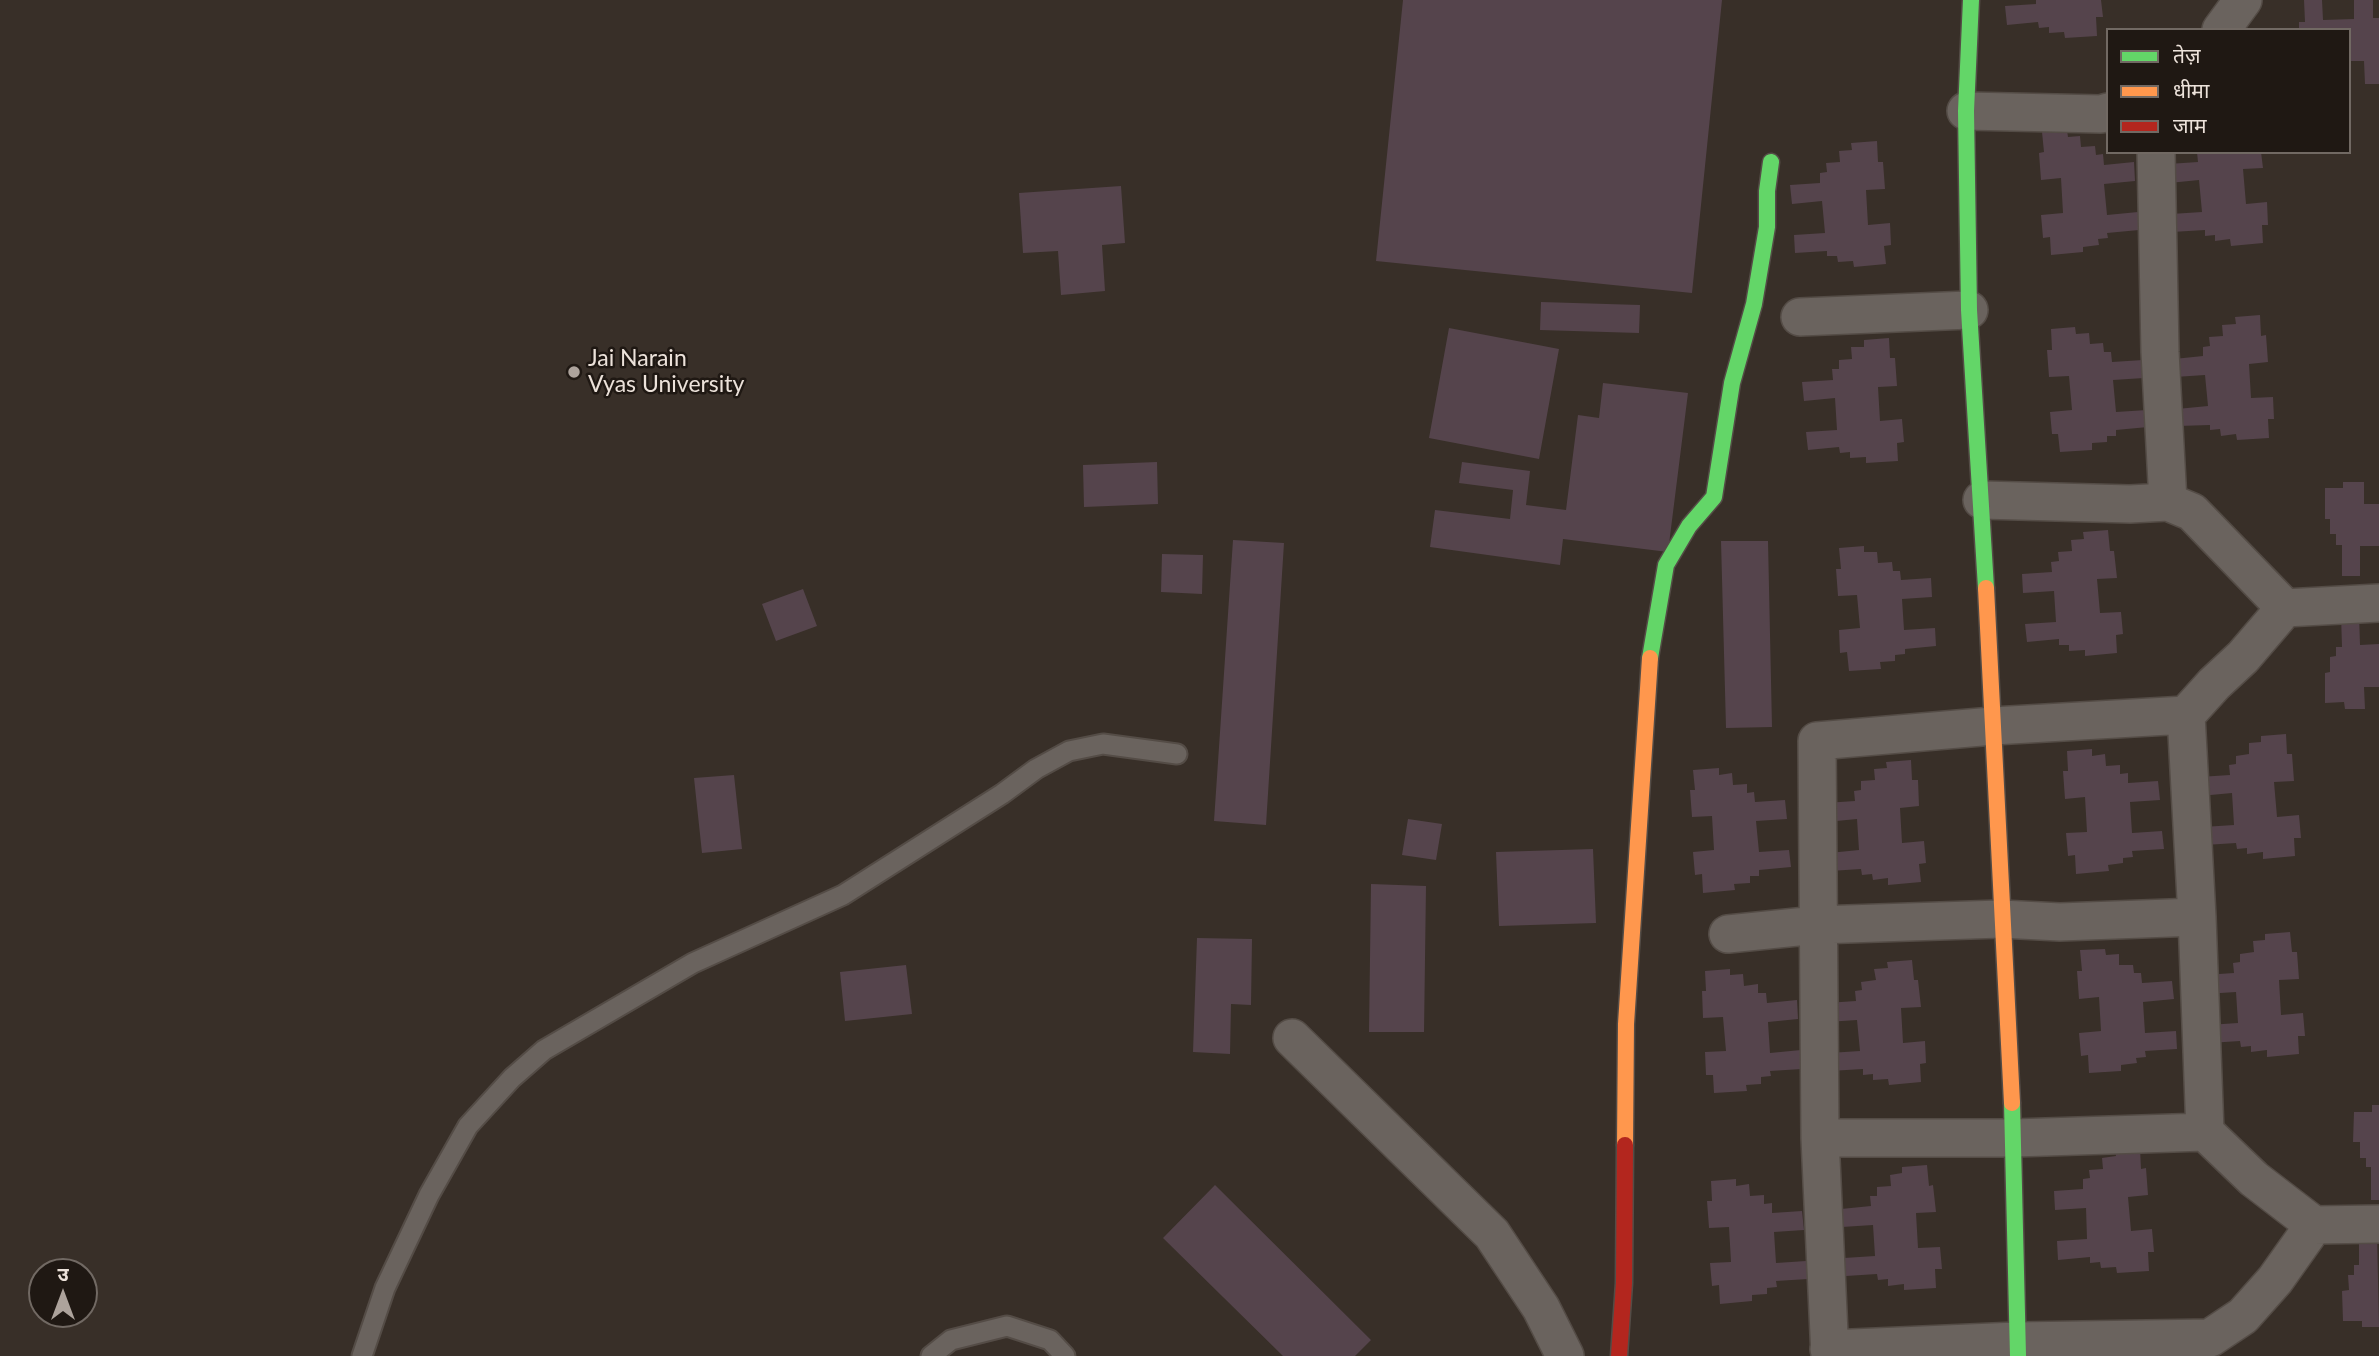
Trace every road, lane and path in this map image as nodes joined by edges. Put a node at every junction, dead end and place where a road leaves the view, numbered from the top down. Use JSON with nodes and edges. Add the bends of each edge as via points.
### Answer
{"nodes":[{"id":1,"x":1971,"y":0,"type":"edge"},
{"id":2,"x":2243,"y":0,"type":"edge"},
{"id":3,"x":2222,"y":28,"type":"edge"},
{"id":4,"x":1966,"y":111,"type":"junction"},
{"id":5,"x":2106,"y":113,"type":"edge"},
{"id":6,"x":2156,"y":154,"type":"edge"},
{"id":7,"x":1771,"y":162,"type":"dead end"},
{"id":8,"x":1969,"y":310,"type":"junction"},
{"id":9,"x":1800,"y":317,"type":"dead end"},
{"id":10,"x":1982,"y":500,"type":"junction"},
{"id":11,"x":2168,"y":502,"type":"junction"},
{"id":12,"x":2379,"y":603,"type":"edge"},
{"id":13,"x":2285,"y":608,"type":"junction"},
{"id":14,"x":2186,"y":715,"type":"junction"},
{"id":15,"x":1993,"y":726,"type":"junction"},
{"id":16,"x":1177,"y":754,"type":"dead end"},
{"id":17,"x":2197,"y":917,"type":"junction"},
{"id":18,"x":2001,"y":919,"type":"junction"},
{"id":19,"x":1817,"y":925,"type":"junction"},
{"id":20,"x":1728,"y":934,"type":"dead end"},
{"id":21,"x":1292,"y":1038,"type":"dead end"},
{"id":22,"x":2205,"y":1132,"type":"junction"},
{"id":23,"x":1820,"y":1138,"type":"junction"},
{"id":24,"x":2014,"y":1138,"type":"junction"},
{"id":25,"x":2379,"y":1224,"type":"edge"},
{"id":26,"x":2314,"y":1225,"type":"junction"},
{"id":27,"x":2211,"y":1347,"type":"edge"},
{"id":28,"x":2017,"y":1349,"type":"edge"},
{"id":29,"x":1829,"y":1352,"type":"edge"},
{"id":30,"x":362,"y":1356,"type":"edge"},
{"id":31,"x":931,"y":1356,"type":"edge"},
{"id":32,"x":1065,"y":1356,"type":"edge"},
{"id":33,"x":1565,"y":1356,"type":"edge"},
{"id":34,"x":1619,"y":1356,"type":"edge"}],
"edges":[{"from":1,"to":4,"type":"street"},
{"from":2,"to":3,"type":"street"},
{"from":4,"to":5,"type":"street"},
{"from":4,"to":8,"type":"street"},
{"from":6,"to":11,"type":"street"},
{"from":7,"to":34,"type":"street","via":[[1767,227],[1754,304],[1732,383],[1714,497],[1689,526],[1667,565],[1649,661],[1626,1024]]},
{"from":8,"to":9,"type":"street"},
{"from":8,"to":10,"type":"street"},
{"from":10,"to":11,"type":"street"},
{"from":10,"to":15,"type":"street"},
{"from":11,"to":13,"type":"street","via":[[2192,512]]},
{"from":12,"to":13,"type":"street"},
{"from":13,"to":14,"type":"street"},
{"from":14,"to":15,"type":"street"},
{"from":14,"to":17,"type":"street"},
{"from":15,"to":18,"type":"street"},
{"from":15,"to":19,"type":"street","via":[[1817,741]]},
{"from":16,"to":30,"type":"lane","via":[[1103,744],[1069,751],[843,895],[693,963],[544,1050],[468,1126],[385,1287]]},
{"from":17,"to":18,"type":"street","via":[[2060,922]]},
{"from":17,"to":22,"type":"street"},
{"from":18,"to":19,"type":"street"},
{"from":18,"to":24,"type":"street"},
{"from":19,"to":20,"type":"street"},
{"from":19,"to":23,"type":"street"},
{"from":21,"to":33,"type":"street","via":[[1492,1234],[1541,1308]]},
{"from":22,"to":24,"type":"street"},
{"from":22,"to":26,"type":"street","via":[[2254,1179]]},
{"from":23,"to":24,"type":"street"},
{"from":23,"to":29,"type":"street"},
{"from":24,"to":28,"type":"street"},
{"from":25,"to":26,"type":"street"},
{"from":26,"to":27,"type":"street","via":[[2276,1280]]},
{"from":27,"to":28,"type":"street"},
{"from":28,"to":29,"type":"street"},
{"from":31,"to":32,"type":"lane","via":[[951,1340],[1007,1326],[1050,1340]]}]}
